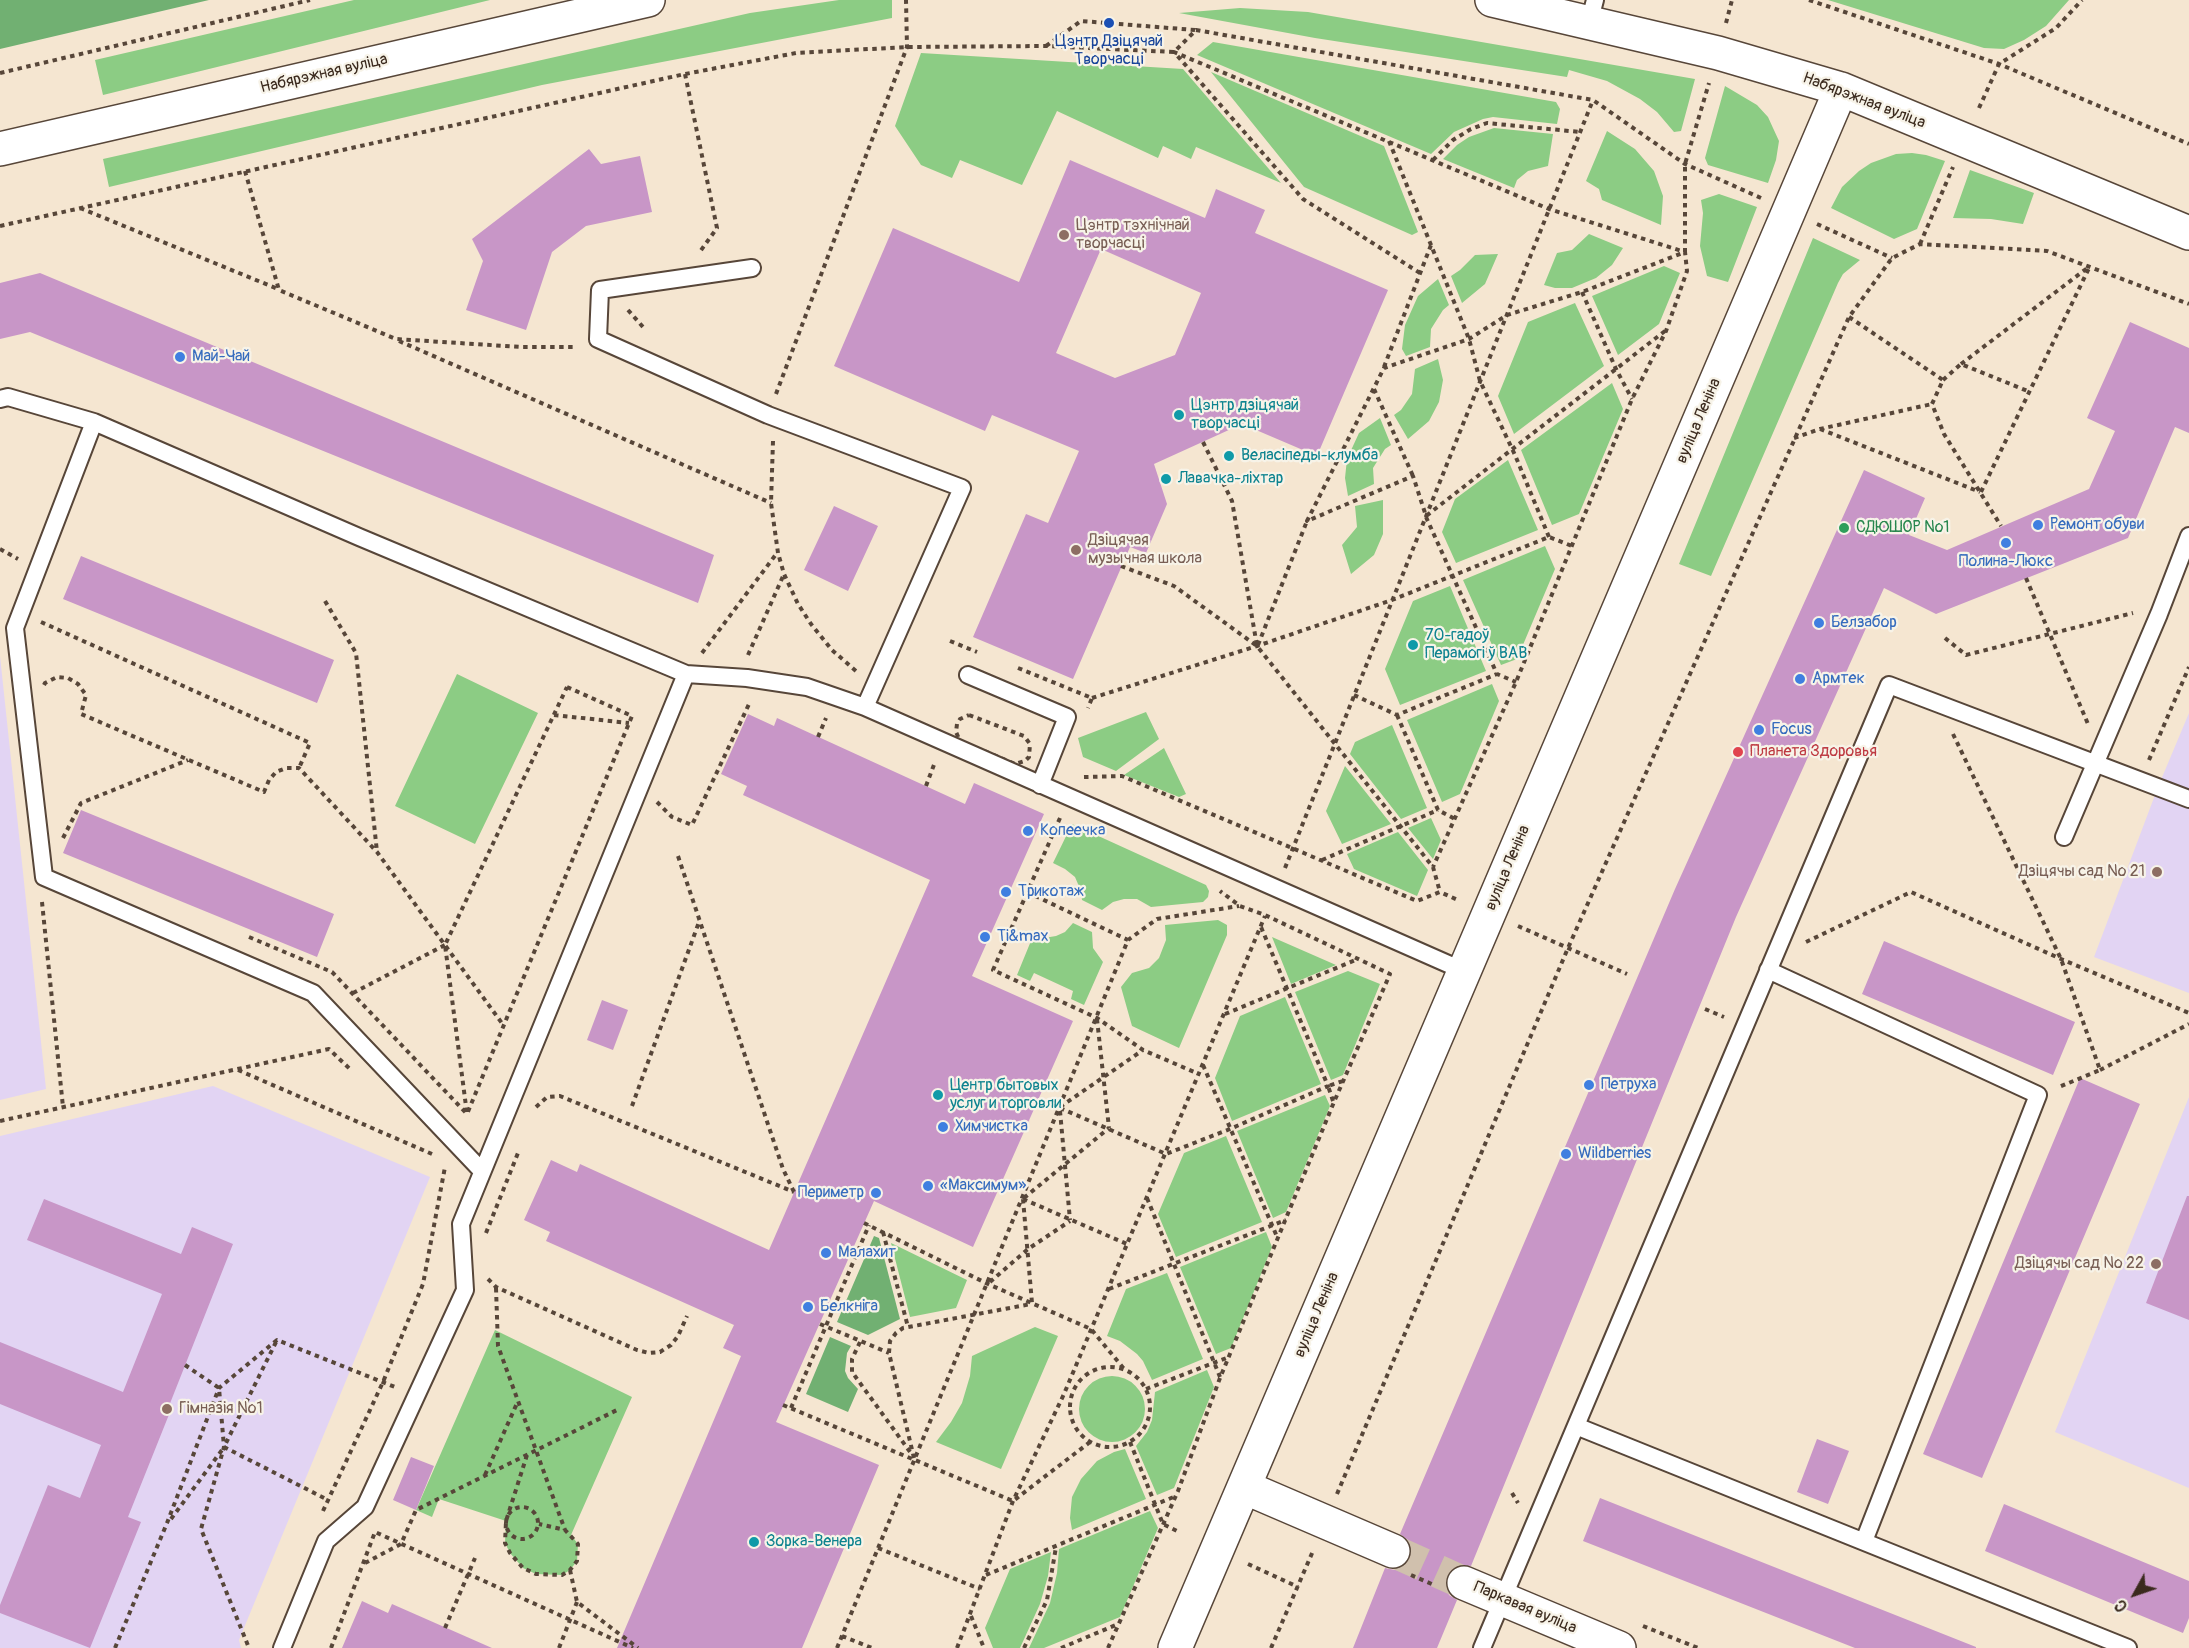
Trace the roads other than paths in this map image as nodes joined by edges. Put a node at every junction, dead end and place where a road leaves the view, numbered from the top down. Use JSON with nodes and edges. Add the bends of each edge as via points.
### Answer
{"nodes":[{"id":1,"x":648,"y":0,"type":"edge"},
{"id":2,"x":1492,"y":0,"type":"edge"},
{"id":3,"x":1592,"y":12,"type":"edge"},
{"id":4,"x":1841,"y":88,"type":"junction"},
{"id":5,"x":0,"y":149,"type":"edge"},
{"id":6,"x":2189,"y":233,"type":"edge"},
{"id":7,"x":752,"y":268,"type":"dead end"},
{"id":8,"x":0,"y":399,"type":"edge"},
{"id":9,"x":94,"y":422,"type":"junction"},
{"id":10,"x":2189,"y":536,"type":"edge"},
{"id":11,"x":686,"y":674,"type":"junction"},
{"id":12,"x":968,"y":675,"type":"dead end"},
{"id":13,"x":864,"y":707,"type":"junction"},
{"id":14,"x":2097,"y":756,"type":"junction"},
{"id":15,"x":1040,"y":785,"type":"junction"},
{"id":16,"x":2189,"y":799,"type":"edge"},
{"id":17,"x":2064,"y":837,"type":"dead end"},
{"id":18,"x":1771,"y":964,"type":"junction"},
{"id":19,"x":1464,"y":972,"type":"junction"},
{"id":20,"x":481,"y":1170,"type":"junction"},
{"id":21,"x":1576,"y":1426,"type":"junction"},
{"id":22,"x":1244,"y":1487,"type":"junction"},
{"id":23,"x":1864,"y":1541,"type":"junction"},
{"id":24,"x":1393,"y":1551,"type":"tunnel mouth"},
{"id":25,"x":1464,"y":1583,"type":"tunnel mouth"},
{"id":26,"x":1503,"y":1599,"type":"junction"},
{"id":27,"x":282,"y":1648,"type":"edge"},
{"id":28,"x":1175,"y":1648,"type":"edge"},
{"id":29,"x":1482,"y":1648,"type":"edge"},
{"id":30,"x":1618,"y":1648,"type":"edge"},
{"id":31,"x":2128,"y":1648,"type":"edge"}],
"edges":[{"from":1,"to":5,"type":"main road","name":"Набярэжная вуліца"},
{"from":2,"to":3,"type":"main road","name":"Набярэжная вуліца"},
{"from":3,"to":4,"type":"main road","name":"Набярэжная вуліца"},
{"from":4,"to":6,"type":"main road","name":"Набярэжная вуліца"},
{"from":4,"to":19,"type":"main road","name":"вуліца Леніна"},
{"from":7,"to":13,"type":"lane","via":[[600,290],[598,339],[770,423],[962,488]]},
{"from":8,"to":9,"type":"lane","via":[[8,397]]},
{"from":9,"to":11,"type":"lane"},
{"from":9,"to":20,"type":"lane","via":[[16,625],[44,877],[313,993]]},
{"from":10,"to":14,"type":"lane"},
{"from":11,"to":13,"type":"lane","via":[[807,687]]},
{"from":11,"to":20,"type":"lane"},
{"from":12,"to":15,"type":"lane","via":[[1067,717]]},
{"from":13,"to":15,"type":"lane"},
{"from":14,"to":16,"type":"lane"},
{"from":14,"to":17,"type":"lane"},
{"from":14,"to":18,"type":"lane","via":[[1889,685]]},
{"from":15,"to":19,"type":"lane"},
{"from":18,"to":21,"type":"lane"},
{"from":18,"to":23,"type":"lane","via":[[2038,1095]]},
{"from":19,"to":22,"type":"main road","name":"вуліца Леніна"},
{"from":20,"to":27,"type":"lane","via":[[461,1224],[465,1290],[366,1507],[326,1540]]},
{"from":21,"to":23,"type":"lane"},
{"from":21,"to":26,"type":"lane"},
{"from":22,"to":24,"type":"main road"},
{"from":22,"to":28,"type":"main road","name":"вуліца Леніна"},
{"from":23,"to":31,"type":"lane"},
{"from":25,"to":26,"type":"main road","name":"Паркавая вуліца"},
{"from":26,"to":29,"type":"lane"},
{"from":26,"to":30,"type":"main road","name":"Паркавая вуліца"}]}
